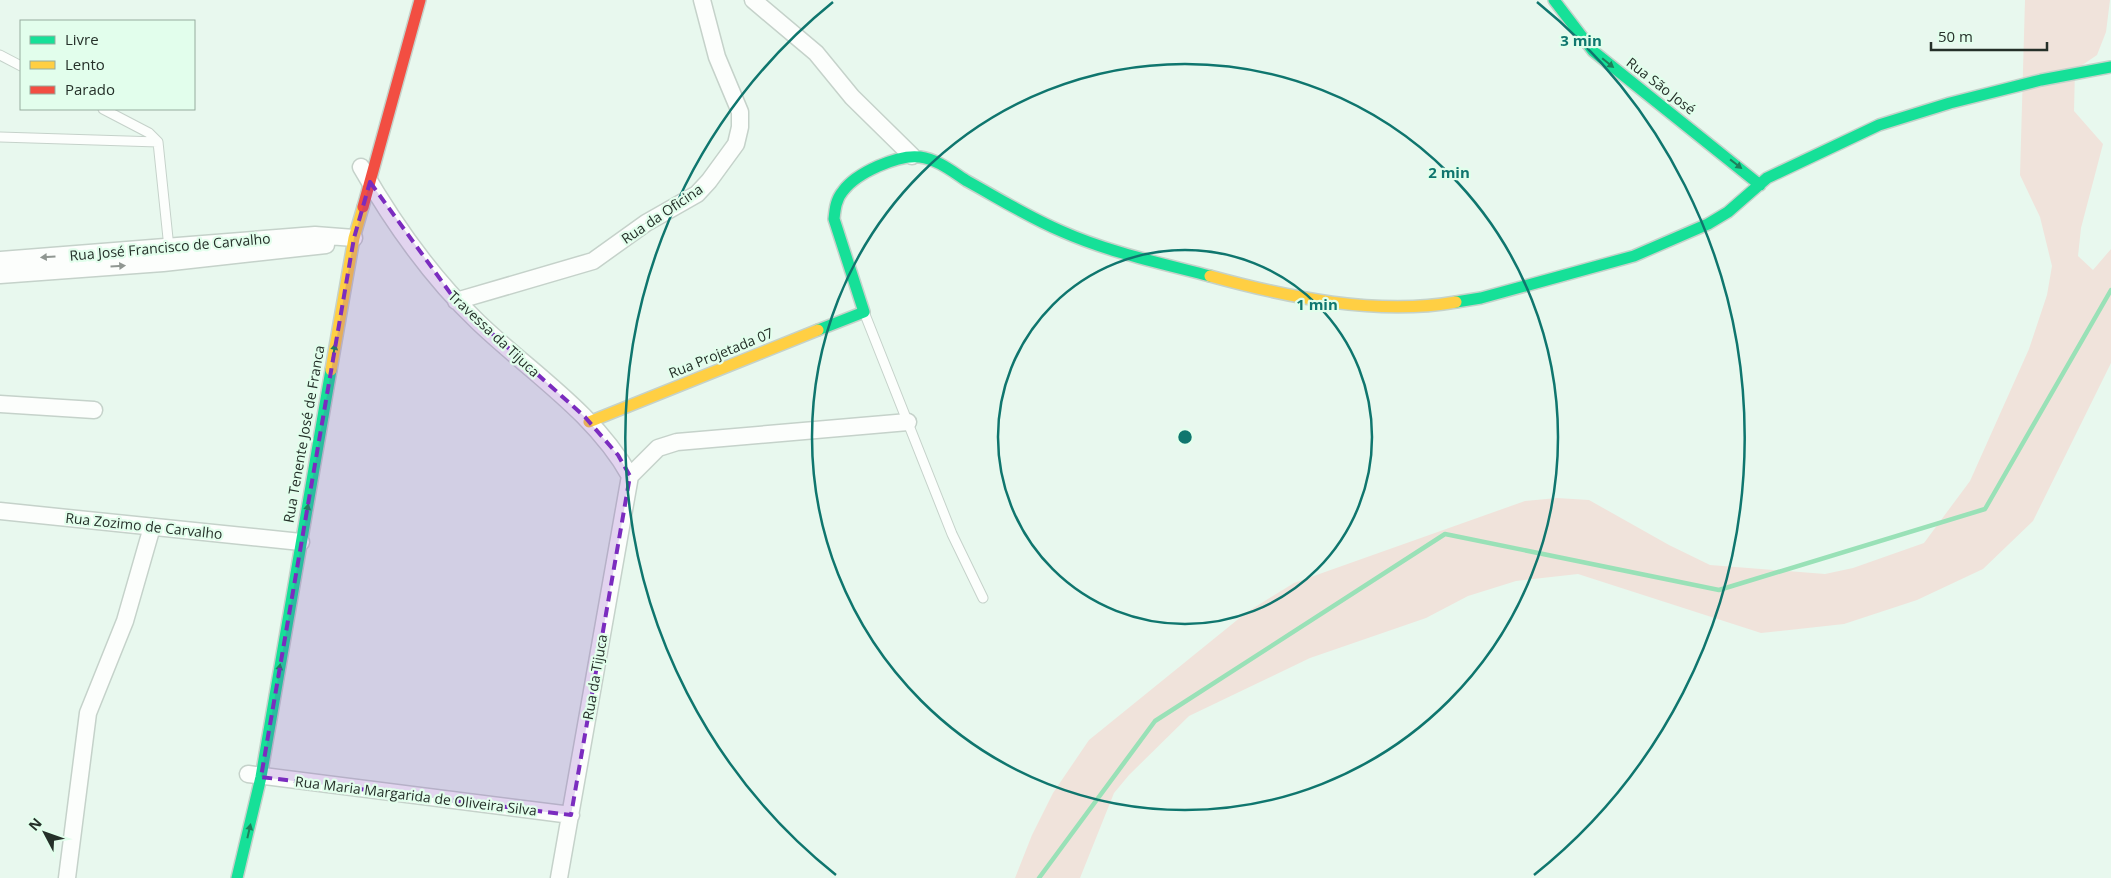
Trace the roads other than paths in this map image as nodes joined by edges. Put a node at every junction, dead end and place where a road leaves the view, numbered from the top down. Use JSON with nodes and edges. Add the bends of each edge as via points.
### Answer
{"nodes":[{"id":1,"x":420,"y":0,"type":"edge"},
{"id":2,"x":702,"y":0,"type":"edge"},
{"id":3,"x":753,"y":0,"type":"edge"},
{"id":4,"x":1554,"y":0,"type":"edge"},
{"id":5,"x":0,"y":55,"type":"edge"},
{"id":6,"x":20,"y":65,"type":"edge"},
{"id":7,"x":2111,"y":68,"type":"edge"},
{"id":8,"x":105,"y":110,"type":"edge"},
{"id":9,"x":0,"y":137,"type":"edge"},
{"id":10,"x":158,"y":142,"type":"junction"},
{"id":11,"x":1741,"y":154,"type":"dead end"},
{"id":12,"x":912,"y":156,"type":"junction"},
{"id":13,"x":362,"y":163,"type":"dead end"},
{"id":14,"x":1764,"y":182,"type":"junction"},
{"id":15,"x":363,"y":183,"type":"junction"},
{"id":16,"x":344,"y":240,"type":"junction"},
{"id":17,"x":165,"y":253,"type":"junction"},
{"id":18,"x":0,"y":260,"type":"edge"},
{"id":19,"x":0,"y":275,"type":"edge"},
{"id":20,"x":456,"y":300,"type":"junction"},
{"id":21,"x":864,"y":312,"type":"junction"},
{"id":22,"x":0,"y":404,"type":"edge"},
{"id":23,"x":94,"y":410,"type":"dead end"},
{"id":24,"x":589,"y":422,"type":"junction"},
{"id":25,"x":908,"y":422,"type":"junction"},
{"id":26,"x":630,"y":476,"type":"junction"},
{"id":27,"x":0,"y":512,"type":"edge"},
{"id":28,"x":152,"y":527,"type":"junction"},
{"id":29,"x":291,"y":540,"type":"junction"},
{"id":30,"x":983,"y":598,"type":"dead end"},
{"id":31,"x":251,"y":775,"type":"junction"},
{"id":32,"x":570,"y":815,"type":"junction"},
{"id":33,"x":67,"y":878,"type":"edge"},
{"id":34,"x":237,"y":878,"type":"edge"},
{"id":35,"x":559,"y":878,"type":"edge"}],
"edges":[{"from":1,"to":15,"type":"street","name":"Rua Tenente José de Franca"},
{"from":2,"to":20,"type":"street","name":"Rua da Oficina","via":[[717,57],[740,112],[736,144],[709,181],[697,194],[646,223],[593,261]]},
{"from":3,"to":12,"type":"street","via":[[816,53],[852,97]]},
{"from":4,"to":14,"type":"street","name":"Rua São José","one_way":true,"via":[[1594,50]]},
{"from":5,"to":6,"type":"lane"},
{"from":7,"to":14,"type":"street","via":[[2041,80],[1888,123],[1828,147]]},
{"from":8,"to":10,"type":"lane","via":[[149,133]]},
{"from":9,"to":10,"type":"lane"},
{"from":10,"to":17,"type":"lane"},
{"from":11,"to":14,"type":"street"},
{"from":12,"to":14,"type":"street","via":[[934,161],[1062,232],[1134,256],[1228,281],[1377,307],[1430,307],[1481,298],[1634,256],[1708,224]]},
{"from":12,"to":21,"type":"street","via":[[891,160],[858,178],[843,190],[835,205],[834,219]]},
{"from":13,"to":15,"type":"street","name":"Travessa da Tijuca"},
{"from":15,"to":16,"type":"street","name":"Rua Tenente José de Franca"},
{"from":15,"to":20,"type":"street","name":"Travessa da Tijuca"},
{"from":16,"to":17,"type":"street","name":"Rua José Francisco de Carvalho","via":[[315,235]]},
{"from":29,"to":16,"type":"street","name":"Rua Tenente José de Franca","one_way":true},
{"from":17,"to":18,"type":"street","name":"Rua José Francisco de Carvalho","one_way":true},
{"from":19,"to":17,"type":"street","name":"Rua José Francisco de Carvalho","one_way":true},
{"from":20,"to":24,"type":"street","name":"Travessa da Tijuca"},
{"from":21,"to":24,"type":"street","name":"Rua Projetada 07"},
{"from":21,"to":25,"type":"lane"},
{"from":22,"to":23,"type":"street"},
{"from":24,"to":26,"type":"street","name":"Travessa da Tijuca","via":[[618,454]]},
{"from":25,"to":26,"type":"street","via":[[677,442],[658,448]]},
{"from":25,"to":30,"type":"lane","via":[[952,534]]},
{"from":26,"to":32,"type":"street","name":"Rua da Tijuca"},
{"from":27,"to":28,"type":"street","name":"Rua Zozimo de Carvalho"},
{"from":28,"to":29,"type":"street","name":"Rua Zozimo de Carvalho"},
{"from":28,"to":33,"type":"street","via":[[124,622],[88,713]]},
{"from":31,"to":29,"type":"street","name":"Rua Tenente José de Franca","one_way":true},
{"from":31,"to":32,"type":"street","name":"Rua Maria Margarida de Oliveira Silva"},
{"from":34,"to":31,"type":"street","name":"Rua Tenente José de Franca","one_way":true},
{"from":32,"to":35,"type":"street","name":"Rua da Tijuca"}]}
